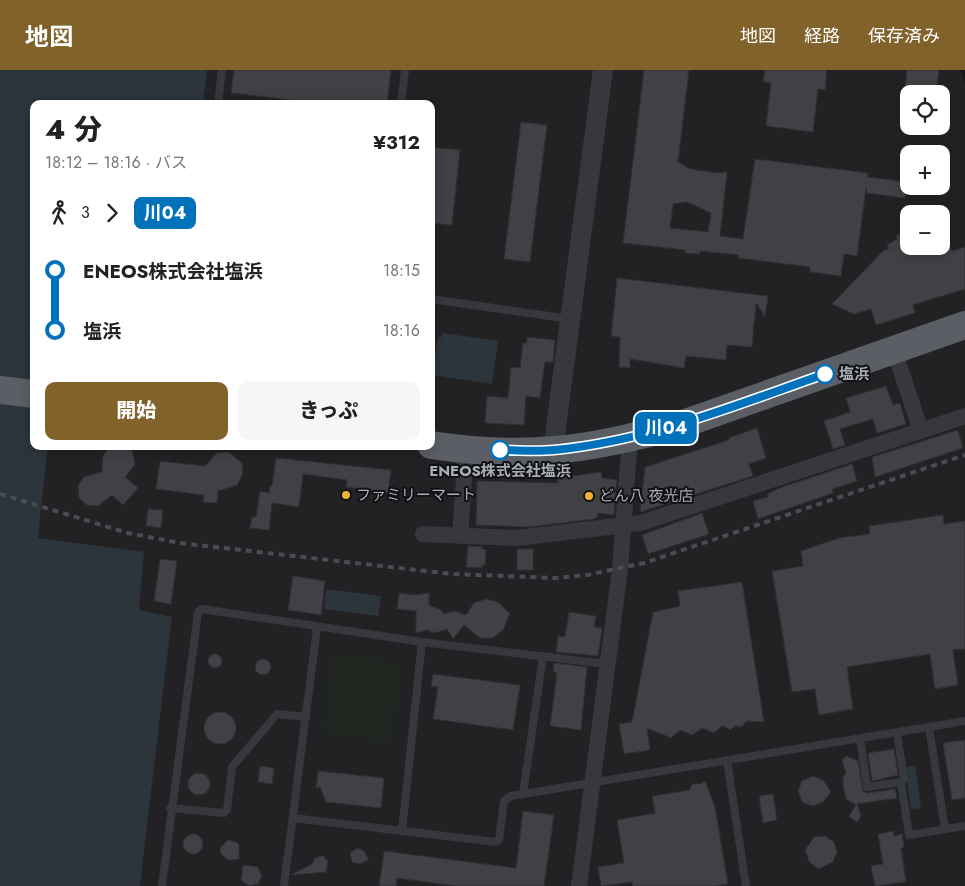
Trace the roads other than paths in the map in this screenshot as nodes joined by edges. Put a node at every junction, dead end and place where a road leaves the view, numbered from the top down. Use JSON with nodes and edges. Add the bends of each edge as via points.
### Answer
{"nodes":[{"id":1,"x":222,"y":70,"type":"edge"},
{"id":2,"x":405,"y":70,"type":"edge"},
{"id":3,"x":603,"y":70,"type":"edge"},
{"id":4,"x":218,"y":100,"type":"edge"},
{"id":5,"x":401,"y":100,"type":"edge"},
{"id":6,"x":435,"y":300,"type":"edge"},
{"id":7,"x":570,"y":318,"type":"junction"},
{"id":8,"x":965,"y":325,"type":"edge"},
{"id":9,"x":894,"y":350,"type":"junction"},
{"id":10,"x":0,"y":390,"type":"edge"},
{"id":11,"x":30,"y":394,"type":"edge"},
{"id":12,"x":965,"y":416,"type":"edge"},
{"id":13,"x":921,"y":431,"type":"junction"},
{"id":14,"x":630,"y":438,"type":"junction"},
{"id":15,"x":435,"y":446,"type":"edge"},
{"id":16,"x":466,"y":450,"type":"junction"},
{"id":17,"x":553,"y":450,"type":"junction"},
{"id":18,"x":624,"y":524,"type":"junction"},
{"id":19,"x":423,"y":534,"type":"dead end"},
{"id":20,"x":460,"y":536,"type":"junction"},
{"id":21,"x":317,"y":627,"type":"junction"},
{"id":22,"x":422,"y":642,"type":"junction"},
{"id":23,"x":543,"y":656,"type":"junction"},
{"id":24,"x":607,"y":664,"type":"junction"},
{"id":25,"x":306,"y":716,"type":"junction"},
{"id":26,"x":965,"y":721,"type":"edge"},
{"id":27,"x":928,"y":727,"type":"junction"},
{"id":28,"x":897,"y":732,"type":"junction"},
{"id":29,"x":860,"y":738,"type":"junction"},
{"id":30,"x":726,"y":760,"type":"junction"},
{"id":31,"x":593,"y":782,"type":"junction"},
{"id":32,"x":902,"y":782,"type":"junction"},
{"id":33,"x":523,"y":794,"type":"junction"},
{"id":34,"x":170,"y":808,"type":"junction"},
{"id":35,"x":293,"y":818,"type":"junction"},
{"id":36,"x":965,"y":826,"type":"edge"},
{"id":37,"x":945,"y":829,"type":"junction"},
{"id":38,"x":402,"y":831,"type":"junction"},
{"id":39,"x":162,"y":886,"type":"edge"},
{"id":40,"x":284,"y":886,"type":"edge"},
{"id":41,"x":579,"y":886,"type":"edge"},
{"id":42,"x":746,"y":886,"type":"edge"}],
"edges":[{"from":1,"to":4,"type":"lane"},
{"from":2,"to":5,"type":"lane"},
{"from":3,"to":7,"type":"street"},
{"from":6,"to":7,"type":"lane"},
{"from":7,"to":17,"type":"street"},
{"from":8,"to":9,"type":"highway"},
{"from":9,"to":13,"type":"street"},
{"from":9,"to":14,"type":"highway","via":[[677,426]]},
{"from":10,"to":11,"type":"highway"},
{"from":12,"to":13,"type":"street"},
{"from":13,"to":18,"type":"street","via":[[642,523]]},
{"from":14,"to":17,"type":"highway"},
{"from":14,"to":18,"type":"street"},
{"from":15,"to":16,"type":"highway"},
{"from":16,"to":17,"type":"highway"},
{"from":16,"to":20,"type":"street"},
{"from":18,"to":20,"type":"street","via":[[516,538]]},
{"from":18,"to":24,"type":"street"},
{"from":19,"to":20,"type":"street"},
{"from":21,"to":22,"type":"lane"},
{"from":21,"to":25,"type":"lane"},
{"from":21,"to":34,"type":"lane","via":[[202,609],[198,612]]},
{"from":22,"to":23,"type":"lane"},
{"from":22,"to":38,"type":"lane"},
{"from":23,"to":24,"type":"lane"},
{"from":23,"to":33,"type":"lane"},
{"from":24,"to":31,"type":"street"},
{"from":25,"to":34,"type":"lane","via":[[277,714],[270,722],[232,768],[224,814]]},
{"from":25,"to":35,"type":"lane"},
{"from":26,"to":27,"type":"lane"},
{"from":27,"to":28,"type":"lane"},
{"from":27,"to":37,"type":"lane"},
{"from":28,"to":29,"type":"lane"},
{"from":28,"to":32,"type":"lane"},
{"from":29,"to":30,"type":"lane"},
{"from":29,"to":32,"type":"lane","via":[[867,788]]},
{"from":30,"to":31,"type":"lane"},
{"from":30,"to":42,"type":"lane"},
{"from":31,"to":33,"type":"lane"},
{"from":31,"to":41,"type":"street"},
{"from":32,"to":37,"type":"lane","via":[[909,835]]},
{"from":33,"to":38,"type":"lane","via":[[504,801],[496,842]]},
{"from":34,"to":39,"type":"lane"},
{"from":35,"to":38,"type":"lane"},
{"from":35,"to":40,"type":"lane"},
{"from":36,"to":37,"type":"lane"}]}
